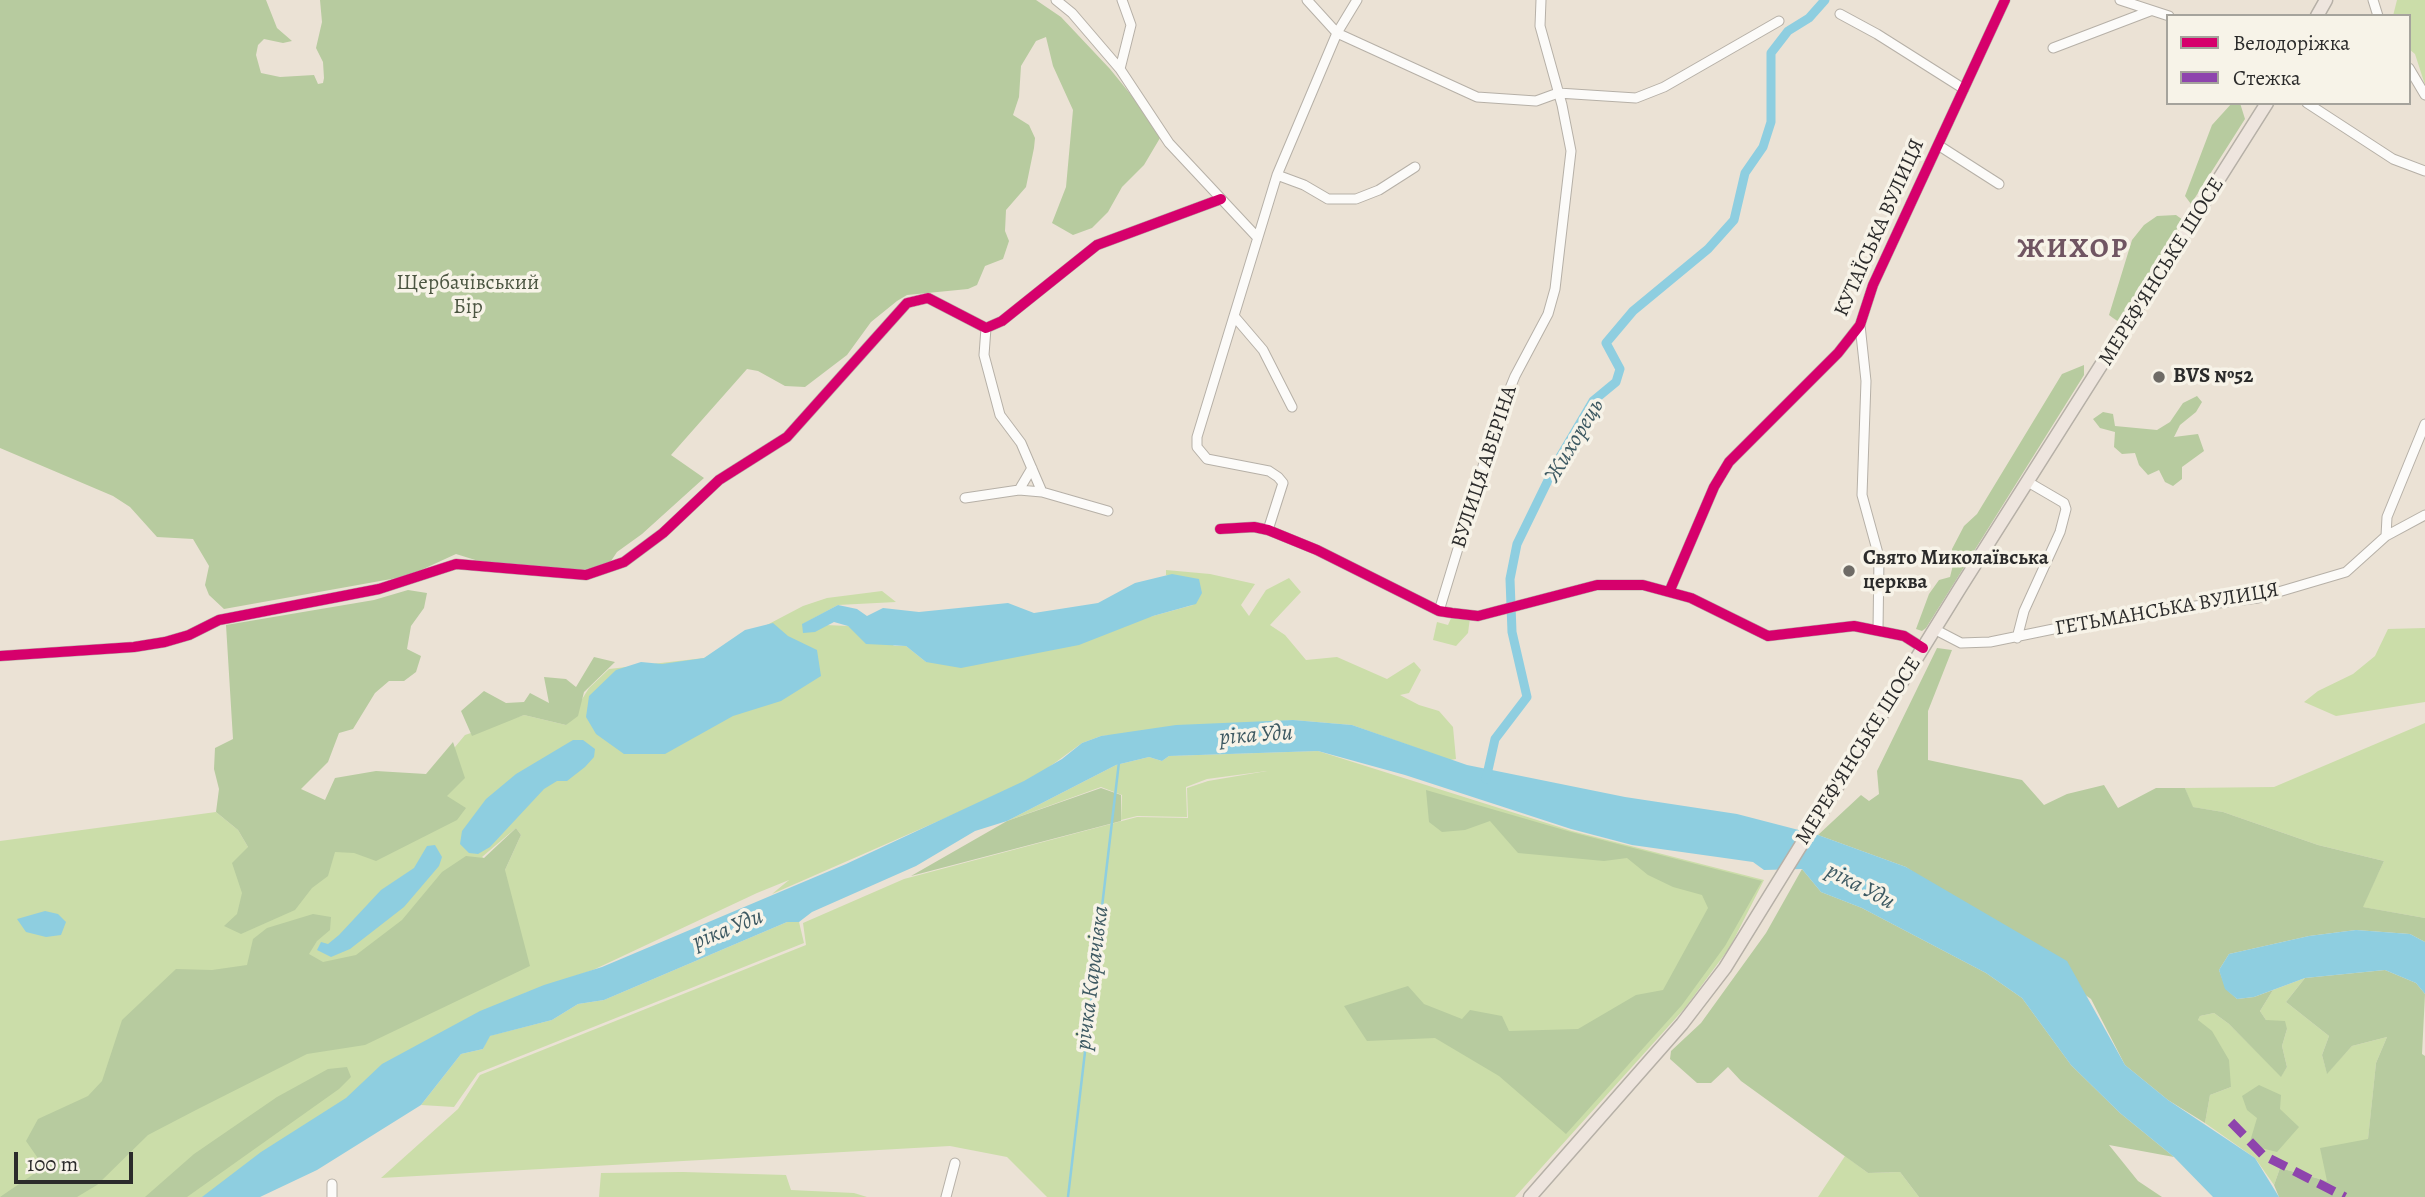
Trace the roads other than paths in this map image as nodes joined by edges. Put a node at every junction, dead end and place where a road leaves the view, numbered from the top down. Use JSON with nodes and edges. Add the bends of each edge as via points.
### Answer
{"nodes":[{"id":1,"x":1122,"y":0,"type":"edge"},
{"id":2,"x":1307,"y":0,"type":"edge"},
{"id":3,"x":1357,"y":0,"type":"edge"},
{"id":4,"x":1541,"y":0,"type":"edge"},
{"id":5,"x":2005,"y":0,"type":"edge"},
{"id":6,"x":2120,"y":0,"type":"edge"},
{"id":7,"x":1061,"y":2,"type":"edge"},
{"id":8,"x":2150,"y":10,"type":"junction"},
{"id":9,"x":1840,"y":13,"type":"dead end"},
{"id":10,"x":2166,"y":15,"type":"edge"},
{"id":11,"x":1779,"y":21,"type":"dead end"},
{"id":12,"x":1337,"y":33,"type":"junction"},
{"id":13,"x":2053,"y":48,"type":"dead end"},
{"id":14,"x":1120,"y":69,"type":"junction"},
{"id":15,"x":2411,"y":71,"type":"edge"},
{"id":16,"x":1964,"y":89,"type":"junction"},
{"id":17,"x":1558,"y":93,"type":"junction"},
{"id":18,"x":2425,"y":95,"type":"edge"},
{"id":19,"x":2266,"y":105,"type":"edge"},
{"id":20,"x":2310,"y":105,"type":"edge"},
{"id":21,"x":1938,"y":145,"type":"junction"},
{"id":22,"x":1415,"y":167,"type":"dead end"},
{"id":23,"x":2425,"y":171,"type":"edge"},
{"id":24,"x":1277,"y":175,"type":"junction"},
{"id":25,"x":1999,"y":184,"type":"dead end"},
{"id":26,"x":1221,"y":199,"type":"junction"},
{"id":27,"x":1256,"y":236,"type":"junction"},
{"id":28,"x":1234,"y":316,"type":"junction"},
{"id":29,"x":1860,"y":325,"type":"junction"},
{"id":30,"x":986,"y":328,"type":"junction"},
{"id":31,"x":1292,"y":407,"type":"dead end"},
{"id":32,"x":2425,"y":424,"type":"edge"},
{"id":33,"x":1032,"y":468,"type":"junction"},
{"id":34,"x":2028,"y":482,"type":"junction"},
{"id":35,"x":1019,"y":490,"type":"junction"},
{"id":36,"x":1042,"y":492,"type":"junction"},
{"id":37,"x":965,"y":498,"type":"dead end"},
{"id":38,"x":1108,"y":511,"type":"dead end"},
{"id":39,"x":2425,"y":515,"type":"edge"},
{"id":40,"x":1220,"y":529,"type":"dead end"},
{"id":41,"x":1268,"y":530,"type":"junction"},
{"id":42,"x":2386,"y":536,"type":"junction"},
{"id":43,"x":1670,"y":590,"type":"junction"},
{"id":44,"x":1439,"y":611,"type":"junction"},
{"id":45,"x":1934,"y":629,"type":"junction"},
{"id":46,"x":1878,"y":630,"type":"junction"},
{"id":47,"x":2017,"y":638,"type":"junction"},
{"id":48,"x":1923,"y":648,"type":"junction"},
{"id":49,"x":0,"y":656,"type":"edge"},
{"id":50,"x":955,"y":1163,"type":"dead end"},
{"id":51,"x":332,"y":1184,"type":"dead end"},
{"id":52,"x":332,"y":1197,"type":"edge"},
{"id":53,"x":946,"y":1197,"type":"edge"},
{"id":54,"x":1530,"y":1197,"type":"edge"}],
"edges":[{"from":1,"to":14,"type":"street","via":[[1131,25]]},
{"from":2,"to":12,"type":"street"},
{"from":3,"to":12,"type":"street"},
{"from":4,"to":17,"type":"street","name":"ВУЛИЦЯ АВЕРІНА","via":[[1540,26]]},
{"from":5,"to":16,"type":"street","name":"КУТАЇСЬКА ВУЛИЦЯ"},
{"from":6,"to":8,"type":"street"},
{"from":7,"to":14,"type":"street"},
{"from":8,"to":10,"type":"street"},
{"from":8,"to":13,"type":"street"},
{"from":9,"to":16,"type":"street"},
{"from":11,"to":17,"type":"street","via":[[1664,88],[1636,98]]},
{"from":12,"to":17,"type":"street","via":[[1476,97],[1536,101]]},
{"from":12,"to":24,"type":"street"},
{"from":14,"to":26,"type":"street","via":[[1169,143]]},
{"from":15,"to":18,"type":"street"},
{"from":16,"to":21,"type":"street","name":"КУТАЇСЬКА ВУЛИЦЯ"},
{"from":17,"to":44,"type":"street","name":"ВУЛИЦЯ АВЕРІНА","via":[[1571,151],[1555,289],[1548,314],[1497,420]]},
{"from":19,"to":34,"type":"highway","name":"МЕРЕФ'ЯНСЬКЕ ШОСЕ"},
{"from":20,"to":23,"type":"street","via":[[2393,159]]},
{"from":21,"to":25,"type":"street"},
{"from":21,"to":29,"type":"street","name":"КУТАЇСЬКА ВУЛИЦЯ","via":[[1873,285]]},
{"from":22,"to":24,"type":"street","via":[[1356,199],[1328,200],[1304,184]]},
{"from":24,"to":27,"type":"street"},
{"from":26,"to":27,"type":"street"},
{"from":26,"to":30,"type":"street","via":[[1097,245],[1002,321]]},
{"from":27,"to":28,"type":"street"},
{"from":28,"to":31,"type":"street","via":[[1263,351]]},
{"from":28,"to":41,"type":"street","via":[[1196,447],[1208,458],[1278,477],[1283,483]]},
{"from":29,"to":43,"type":"street","name":"КУТАЇСЬКА ВУЛИЦЯ","via":[[1729,462]]},
{"from":29,"to":46,"type":"street","via":[[1866,382],[1862,495],[1880,556]]},
{"from":30,"to":33,"type":"street","via":[[984,355],[1000,415],[1021,443]]},
{"from":30,"to":49,"type":"street","via":[[928,298],[907,303],[787,438],[719,480],[663,533],[624,562],[586,575],[456,564],[379,589],[219,621],[188,635],[134,647]]},
{"from":32,"to":42,"type":"street","via":[[2387,517]]},
{"from":33,"to":35,"type":"street"},
{"from":33,"to":36,"type":"street"},
{"from":34,"to":45,"type":"highway","name":"МЕРЕФ'ЯНСЬКЕ ШОСЕ"},
{"from":34,"to":47,"type":"street","via":[[2064,503],[2066,509]]},
{"from":35,"to":36,"type":"street"},
{"from":35,"to":37,"type":"street"},
{"from":36,"to":38,"type":"street"},
{"from":39,"to":42,"type":"street","name":"ГЕТЬМАНСЬКА ВУЛИЦЯ"},
{"from":40,"to":41,"type":"street"},
{"from":41,"to":44,"type":"street"},
{"from":42,"to":47,"type":"street","name":"ГЕТЬМАНСЬКА ВУЛИЦЯ","via":[[2346,572],[2258,598],[2117,616]]},
{"from":43,"to":44,"type":"street","via":[[1597,585],[1478,617]]},
{"from":43,"to":46,"type":"street","via":[[1768,636],[1835,626]]},
{"from":45,"to":47,"type":"street","name":"ГЕТЬМАНСЬКА ВУЛИЦЯ","via":[[1961,643]]},
{"from":45,"to":48,"type":"highway","name":"МЕРЕФ'ЯНСЬКЕ ШОСЕ"},
{"from":46,"to":48,"type":"street","via":[[1904,636]]},
{"from":48,"to":54,"type":"highway","name":"МЕРЕФ'ЯНСЬКЕ ШОСЕ","via":[[1725,968],[1682,1024]]},
{"from":50,"to":53,"type":"street"},
{"from":51,"to":52,"type":"street"}]}
